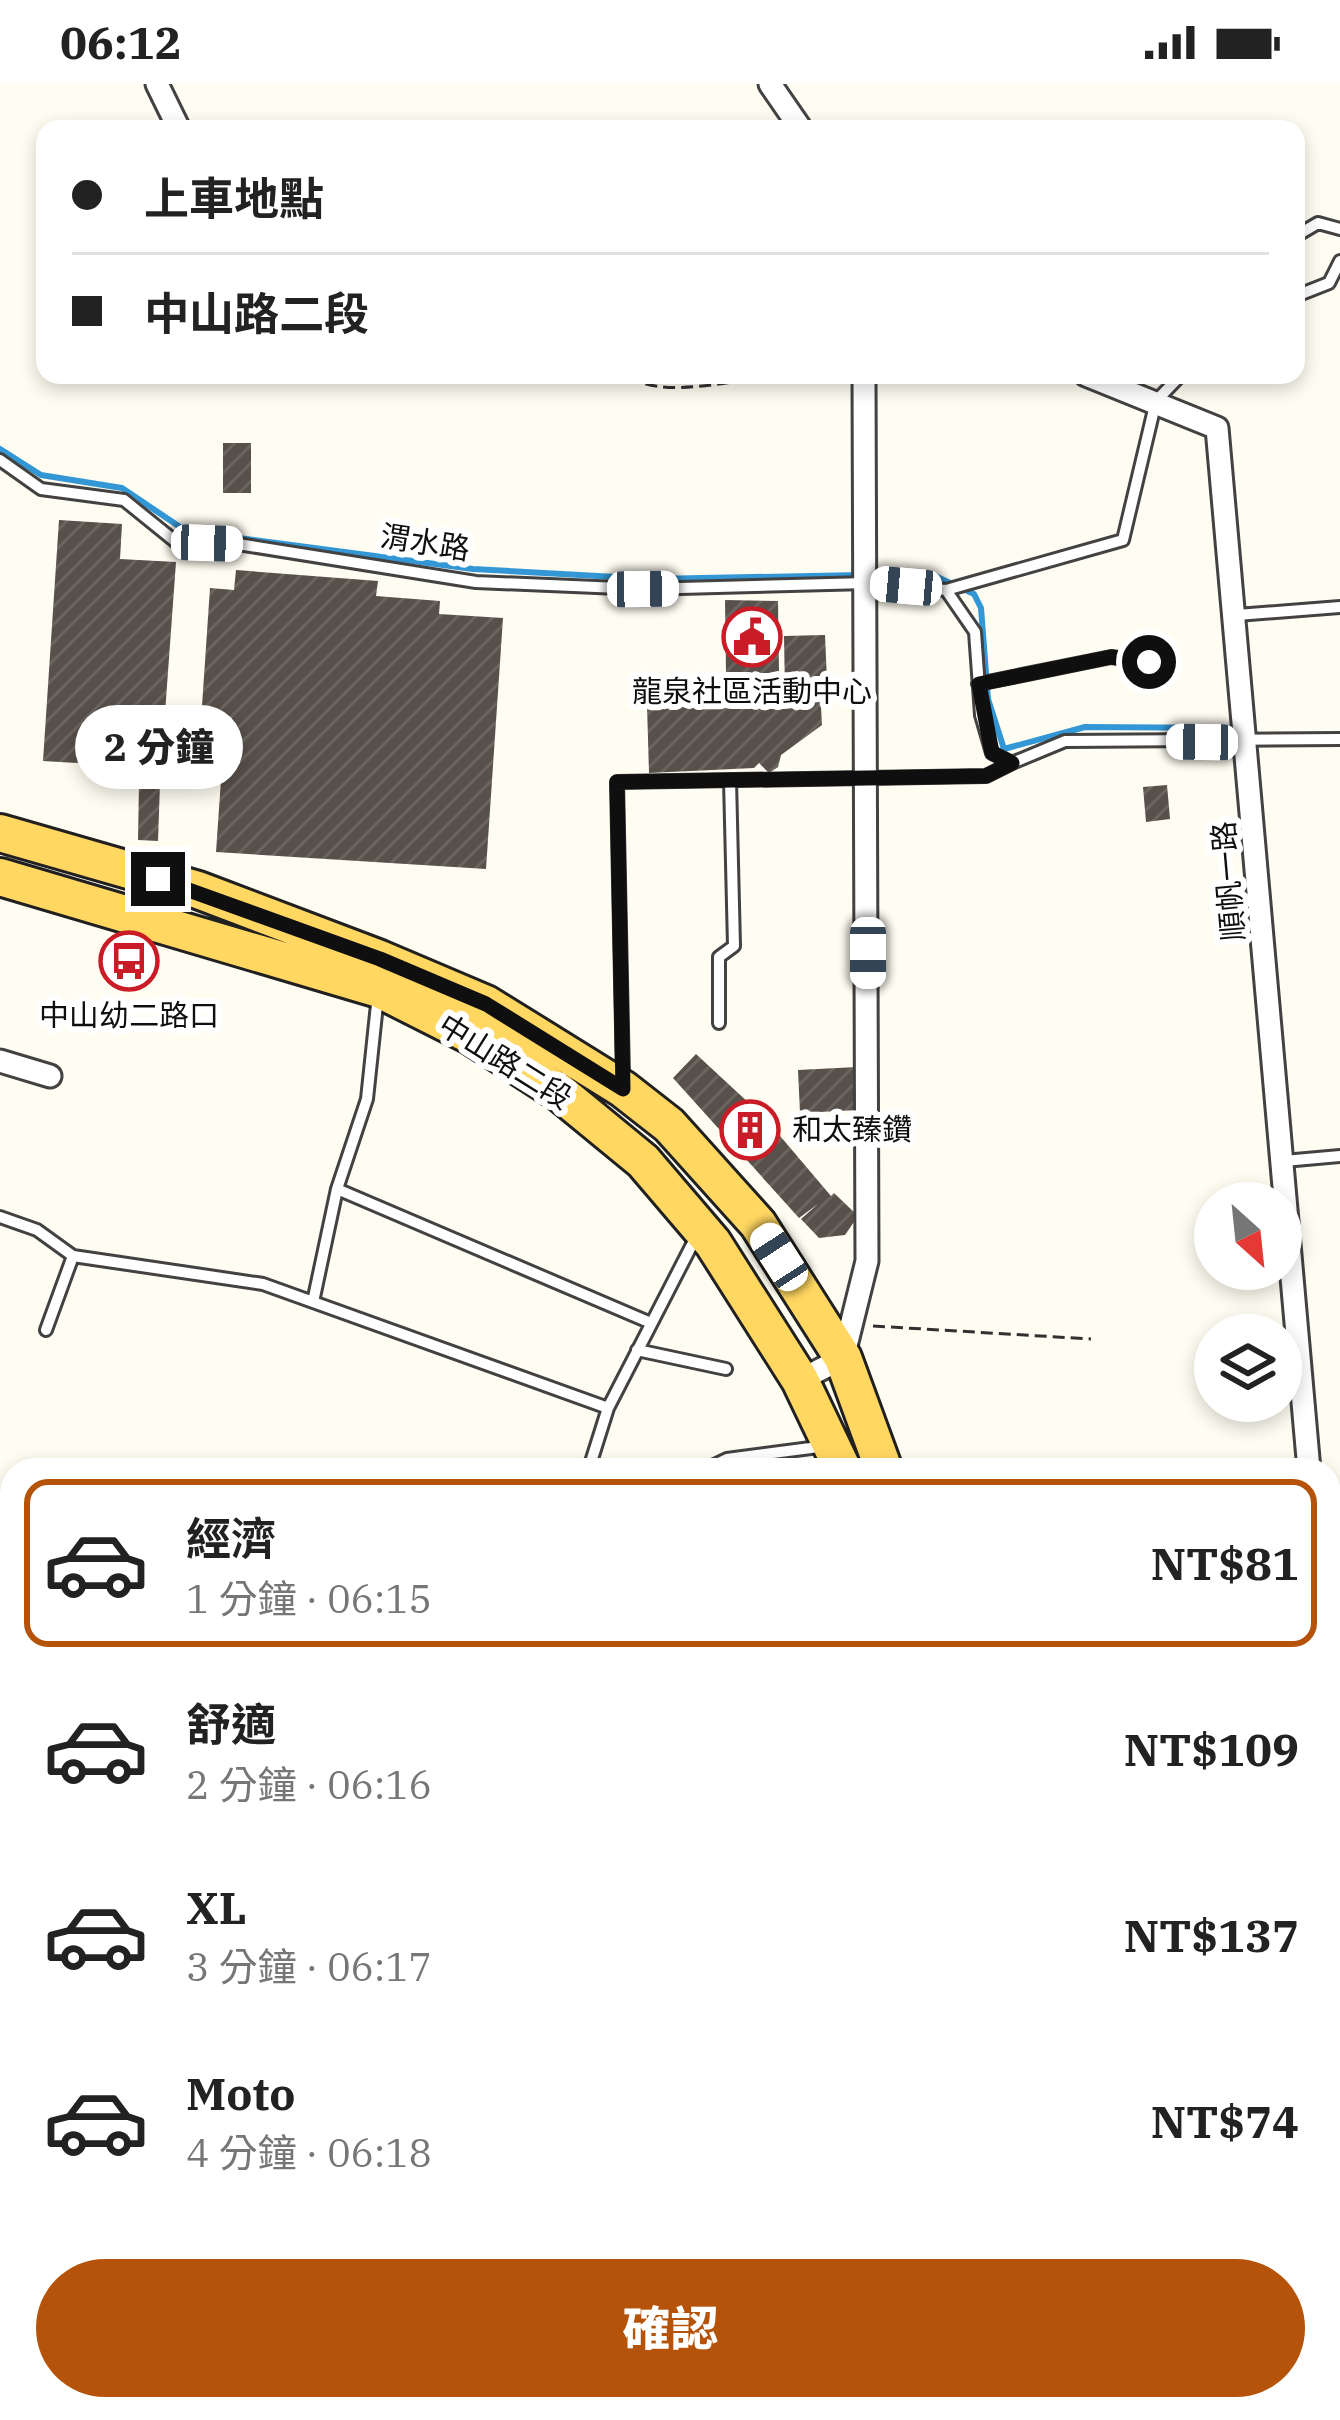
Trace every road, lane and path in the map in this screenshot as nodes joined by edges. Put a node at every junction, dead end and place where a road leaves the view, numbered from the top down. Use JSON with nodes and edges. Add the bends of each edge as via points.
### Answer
{"nodes":[{"id":1,"x":158,"y":84,"type":"edge"},
{"id":2,"x":770,"y":84,"type":"edge"},
{"id":3,"x":175,"y":120,"type":"edge"},
{"id":4,"x":795,"y":120,"type":"edge"},
{"id":5,"x":1340,"y":229,"type":"edge"},
{"id":6,"x":1305,"y":231,"type":"edge"},
{"id":7,"x":1340,"y":261,"type":"edge"},
{"id":8,"x":1305,"y":292,"type":"edge"},
{"id":9,"x":638,"y":384,"type":"edge"},
{"id":10,"x":701,"y":384,"type":"edge"},
{"id":11,"x":864,"y":384,"type":"edge"},
{"id":12,"x":1110,"y":384,"type":"edge"},
{"id":13,"x":1172,"y":384,"type":"edge"},
{"id":14,"x":1156,"y":401,"type":"junction"},
{"id":15,"x":0,"y":460,"type":"edge"},
{"id":16,"x":867,"y":583,"type":"junction"},
{"id":17,"x":946,"y":590,"type":"junction"},
{"id":18,"x":1340,"y":607,"type":"edge"},
{"id":19,"x":1237,"y":615,"type":"junction"},
{"id":20,"x":1149,"y":662,"type":"dead end"},
{"id":21,"x":979,"y":684,"type":"junction"},
{"id":22,"x":1340,"y":739,"type":"edge"},
{"id":23,"x":1248,"y":743,"type":"junction"},
{"id":24,"x":1012,"y":763,"type":"junction"},
{"id":25,"x":868,"y":777,"type":"junction"},
{"id":26,"x":730,"y":780,"type":"junction"},
{"id":27,"x":0,"y":833,"type":"edge"},
{"id":28,"x":0,"y":877,"type":"edge"},
{"id":29,"x":379,"y":989,"type":"junction"},
{"id":30,"x":719,"y":1024,"type":"dead end"},
{"id":31,"x":0,"y":1061,"type":"edge"},
{"id":32,"x":50,"y":1076,"type":"dead end"},
{"id":33,"x":623,"y":1089,"type":"junction"},
{"id":34,"x":1340,"y":1156,"type":"edge"},
{"id":35,"x":1283,"y":1161,"type":"junction"},
{"id":36,"x":337,"y":1189,"type":"junction"},
{"id":37,"x":0,"y":1217,"type":"edge"},
{"id":38,"x":700,"y":1228,"type":"junction"},
{"id":39,"x":73,"y":1256,"type":"junction"},
{"id":40,"x":313,"y":1302,"type":"junction"},
{"id":41,"x":651,"y":1323,"type":"junction"},
{"id":42,"x":46,"y":1330,"type":"dead end"},
{"id":43,"x":1091,"y":1339,"type":"dead end"},
{"id":44,"x":638,"y":1350,"type":"junction"},
{"id":45,"x":843,"y":1358,"type":"junction"},
{"id":46,"x":726,"y":1369,"type":"dead end"},
{"id":47,"x":800,"y":1380,"type":"junction"},
{"id":48,"x":608,"y":1408,"type":"junction"},
{"id":49,"x":839,"y":1457,"type":"edge"},
{"id":50,"x":592,"y":1458,"type":"edge"},
{"id":51,"x":783,"y":1458,"type":"edge"},
{"id":52,"x":880,"y":1458,"type":"edge"},
{"id":53,"x":1308,"y":1458,"type":"edge"}],
"edges":[{"from":1,"to":3,"type":"street"},
{"from":2,"to":4,"type":"street"},
{"from":5,"to":6,"type":"lane","via":[[1318,223]]},
{"from":7,"to":8,"type":"lane","via":[[1328,283]]},
{"from":9,"to":10,"type":"path"},
{"from":11,"to":16,"type":"street"},
{"from":12,"to":14,"type":"street","name":"順帆一路"},
{"from":13,"to":14,"type":"lane","name":"渭水路"},
{"from":14,"to":17,"type":"lane","name":"渭水路","via":[[1123,540]]},
{"from":14,"to":19,"type":"street","name":"順帆一路","via":[[1217,428]]},
{"from":15,"to":16,"type":"lane","name":"渭水路","via":[[41,489],[124,500],[176,542],[238,544],[476,581],[643,589]]},
{"from":16,"to":17,"type":"lane","name":"渭水路"},
{"from":16,"to":25,"type":"street"},
{"from":17,"to":21,"type":"lane","via":[[975,632]]},
{"from":18,"to":19,"type":"lane"},
{"from":19,"to":23,"type":"street","name":"順帆一路"},
{"from":20,"to":21,"type":"lane","via":[[1111,657]]},
{"from":21,"to":24,"type":"lane","via":[[992,753]]},
{"from":22,"to":23,"type":"lane"},
{"from":23,"to":24,"type":"lane","via":[[1065,741]]},
{"from":23,"to":35,"type":"street","name":"順帆一路"},
{"from":24,"to":25,"type":"lane","via":[[986,776]]},
{"from":25,"to":26,"type":"lane"},
{"from":25,"to":45,"type":"street","via":[[868,1261]]},
{"from":26,"to":30,"type":"lane","via":[[734,946],[719,957]]},
{"from":26,"to":33,"type":"lane","via":[[617,782]]},
{"from":27,"to":33,"type":"main road","name":"中山路二段","via":[[198,890],[380,959],[486,1004]]},
{"from":28,"to":29,"type":"main road","name":"中山路二段"},
{"from":29,"to":36,"type":"lane","via":[[367,1100]]},
{"from":29,"to":38,"type":"main road","name":"中山路二段","via":[[559,1092],[643,1161]]},
{"from":31,"to":32,"type":"street"},
{"from":33,"to":45,"type":"main road","name":"中山路二段","via":[[669,1125],[758,1224]]},
{"from":34,"to":35,"type":"lane"},
{"from":35,"to":53,"type":"street","name":"順帆一路"},
{"from":36,"to":40,"type":"lane"},
{"from":36,"to":41,"type":"lane"},
{"from":37,"to":39,"type":"lane"},
{"from":38,"to":41,"type":"lane"},
{"from":38,"to":47,"type":"main road","name":"中山路二段"},
{"from":39,"to":40,"type":"lane","via":[[263,1284]]},
{"from":39,"to":42,"type":"lane"},
{"from":40,"to":48,"type":"lane"},
{"from":41,"to":44,"type":"lane"},
{"from":43,"to":45,"type":"path","via":[[876,1323]]},
{"from":44,"to":46,"type":"lane"},
{"from":44,"to":48,"type":"lane"},
{"from":45,"to":47,"type":"street"},
{"from":45,"to":52,"type":"main road","name":"中山路二段"},
{"from":47,"to":49,"type":"main road","name":"中山路二段"},
{"from":48,"to":50,"type":"lane"},
{"from":49,"to":51,"type":"lane"}]}
